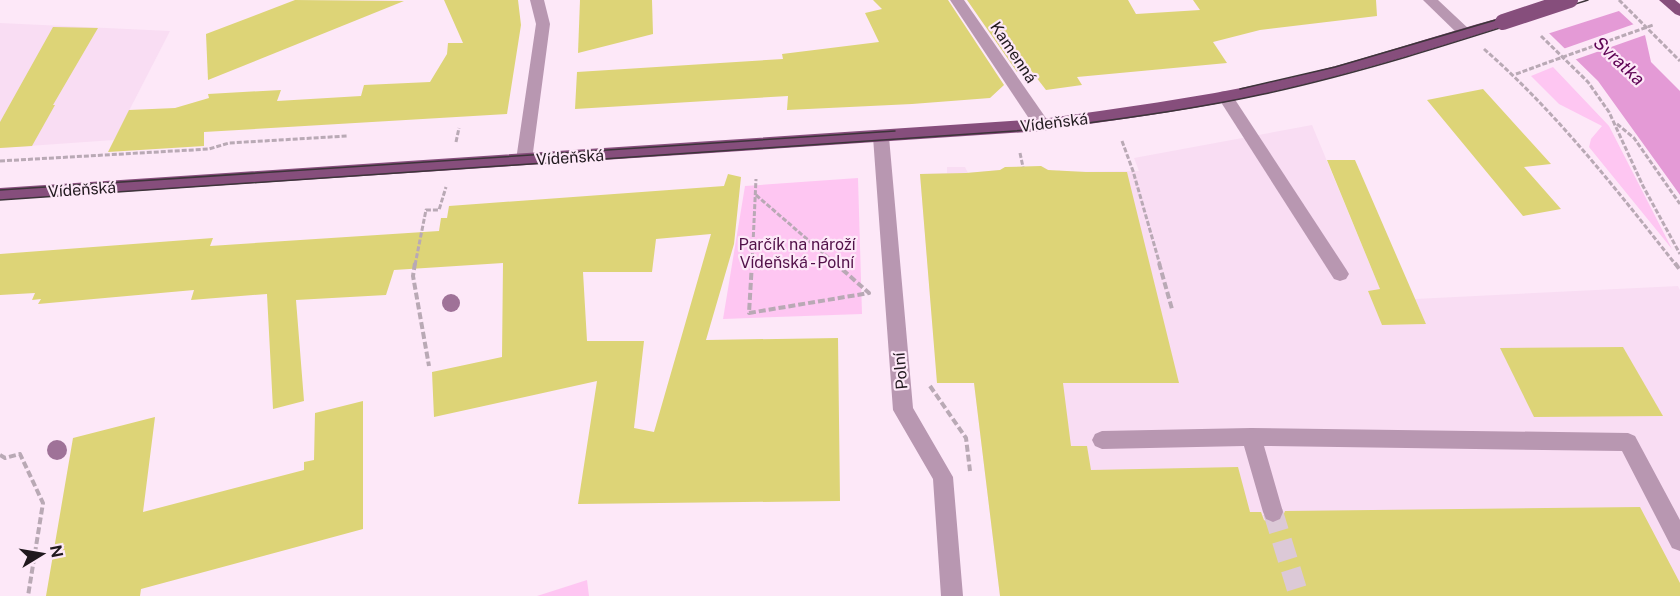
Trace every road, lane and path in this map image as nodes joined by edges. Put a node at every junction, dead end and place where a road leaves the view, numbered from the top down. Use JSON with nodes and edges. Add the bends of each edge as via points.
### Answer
{"nodes":[{"id":1,"x":537,"y":0,"type":"edge"},
{"id":2,"x":957,"y":0,"type":"edge"},
{"id":3,"x":1430,"y":0,"type":"edge"},
{"id":4,"x":1570,"y":0,"type":"edge"},
{"id":5,"x":1618,"y":0,"type":"edge"},
{"id":6,"x":1666,"y":0,"type":"edge"},
{"id":7,"x":1680,"y":11,"type":"edge"},
{"id":8,"x":1653,"y":25,"type":"dead end"},
{"id":9,"x":1534,"y":29,"type":"dead end"},
{"id":10,"x":1466,"y":34,"type":"junction"},
{"id":11,"x":1680,"y":61,"type":"edge"},
{"id":12,"x":1515,"y":74,"type":"junction"},
{"id":13,"x":1225,"y":96,"type":"junction"},
{"id":14,"x":1614,"y":121,"type":"junction"},
{"id":15,"x":1042,"y":124,"type":"junction"},
{"id":16,"x":459,"y":128,"type":"dead end"},
{"id":17,"x":347,"y":136,"type":"dead end"},
{"id":18,"x":881,"y":137,"type":"junction"},
{"id":19,"x":1122,"y":141,"type":"dead end"},
{"id":20,"x":1020,"y":153,"type":"dead end"},
{"id":21,"x":524,"y":160,"type":"junction"},
{"id":22,"x":0,"y":161,"type":"edge"},
{"id":23,"x":451,"y":165,"type":"junction"},
{"id":24,"x":1023,"y":167,"type":"dead end"},
{"id":25,"x":756,"y":179,"type":"dead end"},
{"id":26,"x":0,"y":194,"type":"edge"},
{"id":27,"x":756,"y":195,"type":"junction"},
{"id":28,"x":1680,"y":204,"type":"edge"},
{"id":29,"x":1680,"y":254,"type":"edge"},
{"id":30,"x":1680,"y":270,"type":"edge"},
{"id":31,"x":1340,"y":274,"type":"dead end"},
{"id":32,"x":1172,"y":309,"type":"dead end"},
{"id":33,"x":429,"y":366,"type":"dead end"},
{"id":34,"x":929,"y":376,"type":"dead end"},
{"id":35,"x":1251,"y":437,"type":"junction"},
{"id":36,"x":1102,"y":440,"type":"dead end"},
{"id":37,"x":0,"y":455,"type":"edge"},
{"id":38,"x":970,"y":472,"type":"dead end"},
{"id":39,"x":1274,"y":512,"type":"tunnel mouth"},
{"id":40,"x":1680,"y":541,"type":"edge"},
{"id":41,"x":28,"y":596,"type":"edge"},
{"id":42,"x":952,"y":596,"type":"edge"}],
"edges":[{"from":1,"to":21,"type":"street","name":"Vídeňská","via":[[543,24]]},
{"from":2,"to":15,"type":"street","name":"Kamenná"},
{"from":3,"to":10,"type":"street"},
{"from":4,"to":10,"type":"main road","name":"Vídeňská","bridge":true},
{"from":5,"to":11,"type":"path"},
{"from":6,"to":7,"type":"main road"},
{"from":8,"to":12,"type":"path","bridge":true},
{"from":9,"to":14,"type":"path","via":[[1588,82]]},
{"from":10,"to":12,"type":"path"},
{"from":10,"to":13,"type":"main road","name":"Vídeňská","via":[[1339,71]]},
{"from":12,"to":30,"type":"path","via":[[1582,147]]},
{"from":13,"to":15,"type":"main road","name":"Vídeňská"},
{"from":13,"to":31,"type":"street"},
{"from":14,"to":28,"type":"path","via":[[1634,138]]},
{"from":14,"to":29,"type":"path"},
{"from":15,"to":18,"type":"main road","name":"Vídeňská"},
{"from":16,"to":23,"type":"path"},
{"from":17,"to":22,"type":"path","via":[[229,143],[209,149]]},
{"from":18,"to":21,"type":"main road","name":"Vídeňská"},
{"from":18,"to":42,"type":"street","name":"Polní","via":[[903,410],[943,477]]},
{"from":19,"to":32,"type":"path"},
{"from":20,"to":24,"type":"path"},
{"from":21,"to":23,"type":"main road","name":"Vídeňská"},
{"from":23,"to":26,"type":"main road","name":"Vídeňská"},
{"from":23,"to":33,"type":"path","via":[[439,210],[426,210],[412,276]]},
{"from":25,"to":27,"type":"path"},
{"from":27,"to":27,"type":"path","via":[[749,313],[869,293],[765,202]]},
{"from":34,"to":38,"type":"path","via":[[930,388],[966,438]]},
{"from":35,"to":36,"type":"street"},
{"from":35,"to":39,"type":"street"},
{"from":35,"to":40,"type":"street","via":[[1628,442]]},
{"from":37,"to":41,"type":"path","via":[[4,458],[20,454],[43,503]]}]}
